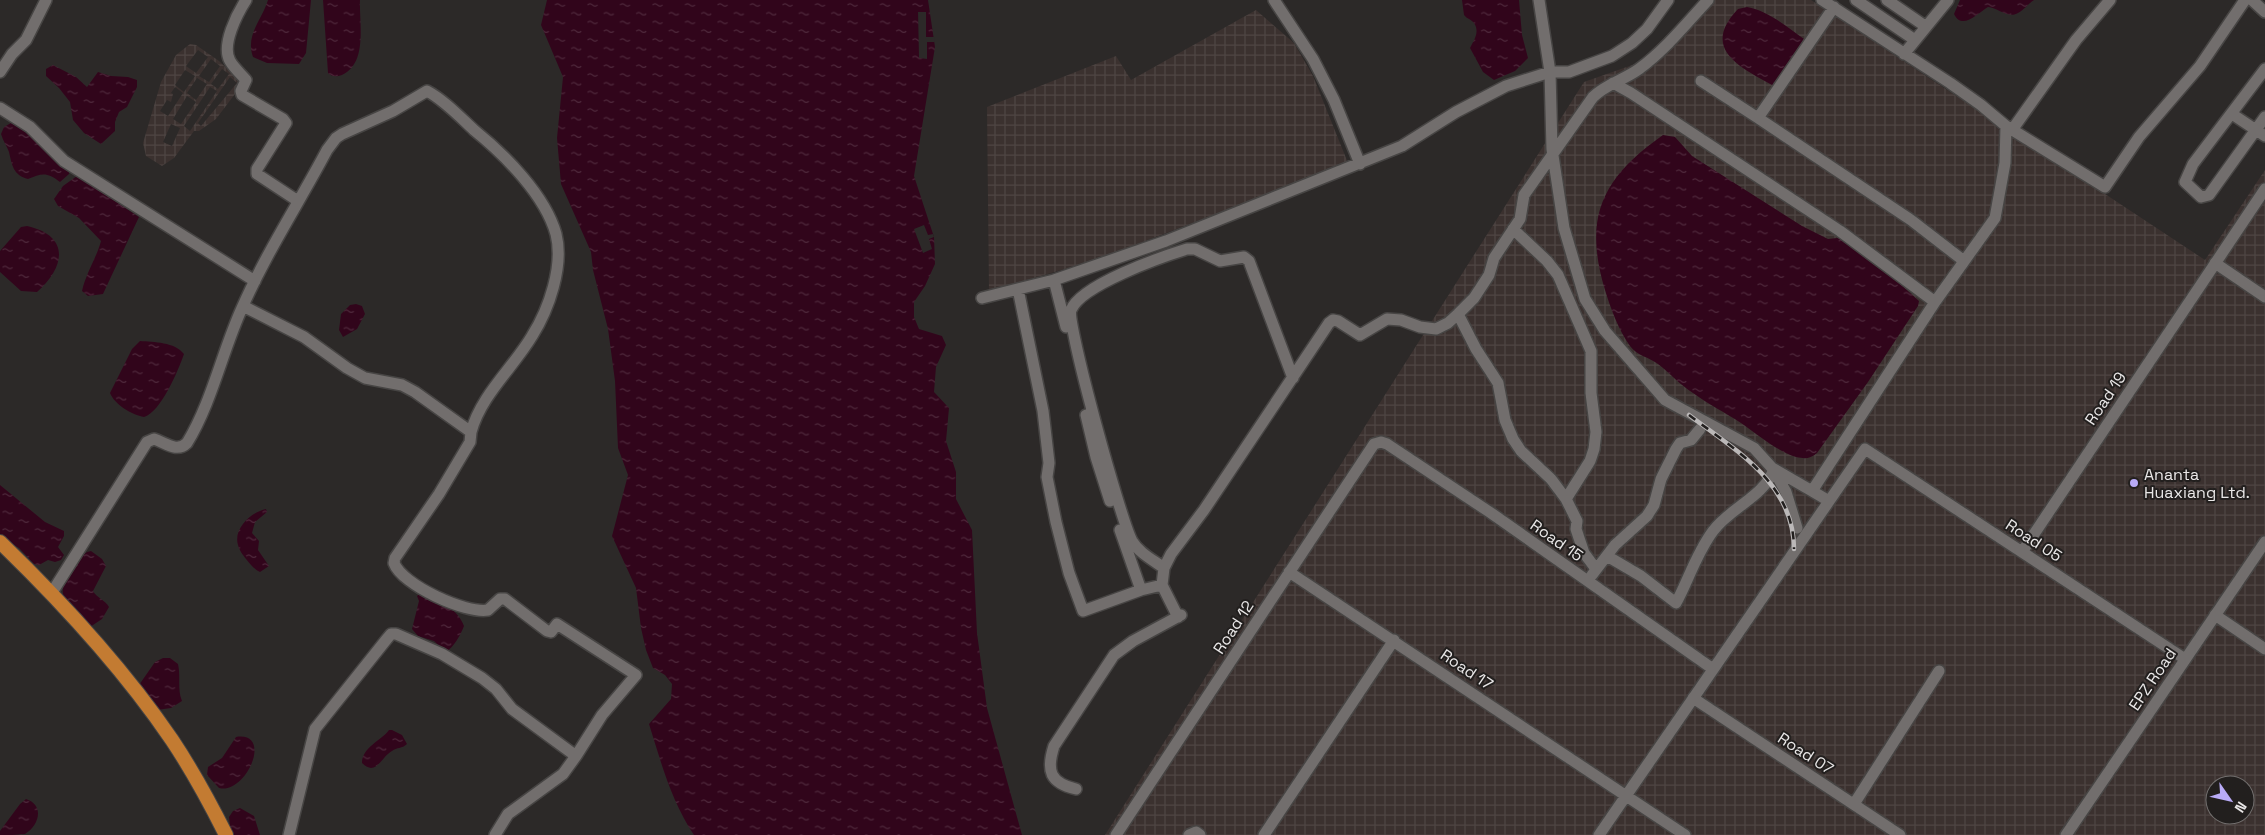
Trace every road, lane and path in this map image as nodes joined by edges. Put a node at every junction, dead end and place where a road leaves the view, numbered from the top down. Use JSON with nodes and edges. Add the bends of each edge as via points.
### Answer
{"nodes":[{"id":1,"x":46,"y":0,"type":"edge"},
{"id":2,"x":246,"y":0,"type":"edge"},
{"id":3,"x":1274,"y":0,"type":"edge"},
{"id":4,"x":1539,"y":0,"type":"edge"},
{"id":5,"x":1668,"y":0,"type":"edge"},
{"id":6,"x":1708,"y":0,"type":"edge"},
{"id":7,"x":1822,"y":0,"type":"edge"},
{"id":8,"x":1887,"y":0,"type":"edge"},
{"id":9,"x":1948,"y":0,"type":"edge"},
{"id":10,"x":2110,"y":0,"type":"edge"},
{"id":11,"x":2245,"y":0,"type":"edge"},
{"id":12,"x":2252,"y":0,"type":"edge"},
{"id":13,"x":1863,"y":2,"type":"edge"},
{"id":14,"x":1834,"y":7,"type":"junction"},
{"id":15,"x":2265,"y":12,"type":"edge"},
{"id":16,"x":1854,"y":19,"type":"junction"},
{"id":17,"x":1925,"y":26,"type":"junction"},
{"id":18,"x":1915,"y":40,"type":"junction"},
{"id":19,"x":1904,"y":54,"type":"junction"},
{"id":20,"x":2265,"y":69,"type":"edge"},
{"id":21,"x":0,"y":72,"type":"edge"},
{"id":22,"x":1550,"y":72,"type":"junction"},
{"id":23,"x":1701,"y":81,"type":"dead end"},
{"id":24,"x":1613,"y":84,"type":"junction"},
{"id":25,"x":0,"y":108,"type":"edge"},
{"id":26,"x":2232,"y":114,"type":"junction"},
{"id":27,"x":2265,"y":117,"type":"edge"},
{"id":28,"x":1758,"y":118,"type":"junction"},
{"id":29,"x":2009,"y":128,"type":"junction"},
{"id":30,"x":2261,"y":133,"type":"edge"},
{"id":31,"x":1552,"y":153,"type":"junction"},
{"id":32,"x":1360,"y":164,"type":"junction"},
{"id":33,"x":2265,"y":189,"type":"edge"},
{"id":34,"x":298,"y":201,"type":"junction"},
{"id":35,"x":1513,"y":229,"type":"junction"},
{"id":36,"x":1964,"y":261,"type":"junction"},
{"id":37,"x":2215,"y":263,"type":"junction"},
{"id":38,"x":1054,"y":280,"type":"junction"},
{"id":39,"x":255,"y":281,"type":"junction"},
{"id":40,"x":1018,"y":289,"type":"junction"},
{"id":41,"x":2265,"y":297,"type":"edge"},
{"id":42,"x":982,"y":298,"type":"dead end"},
{"id":43,"x":1935,"y":302,"type":"junction"},
{"id":44,"x":243,"y":306,"type":"junction"},
{"id":45,"x":1458,"y":314,"type":"junction"},
{"id":46,"x":1293,"y":378,"type":"junction"},
{"id":47,"x":1700,"y":428,"type":"dead end"},
{"id":48,"x":471,"y":432,"type":"junction"},
{"id":49,"x":1380,"y":442,"type":"joint"},
{"id":50,"x":1812,"y":491,"type":"junction"},
{"id":51,"x":1566,"y":499,"type":"junction"},
{"id":52,"x":1829,"y":501,"type":"junction"},
{"id":53,"x":1797,"y":528,"type":"dead end"},
{"id":54,"x":0,"y":542,"type":"edge"},
{"id":55,"x":2265,"y":542,"type":"edge"},
{"id":56,"x":2022,"y":552,"type":"junction"},
{"id":57,"x":1607,"y":556,"type":"junction"},
{"id":58,"x":1164,"y":568,"type":"junction"},
{"id":59,"x":1596,"y":569,"type":"junction"},
{"id":60,"x":1289,"y":572,"type":"junction"},
{"id":61,"x":1588,"y":582,"type":"junction"},
{"id":62,"x":1162,"y":585,"type":"junction"},
{"id":63,"x":1141,"y":590,"type":"junction"},
{"id":64,"x":51,"y":594,"type":"junction"},
{"id":65,"x":2215,"y":616,"type":"junction"},
{"id":66,"x":1394,"y":640,"type":"junction"},
{"id":67,"x":2265,"y":649,"type":"edge"},
{"id":68,"x":2185,"y":659,"type":"junction"},
{"id":69,"x":1713,"y":669,"type":"junction"},
{"id":70,"x":1939,"y":671,"type":"dead end"},
{"id":71,"x":1693,"y":698,"type":"junction"},
{"id":72,"x":576,"y":756,"type":"junction"},
{"id":73,"x":1076,"y":790,"type":"dead end"},
{"id":74,"x":1626,"y":795,"type":"junction"},
{"id":75,"x":1854,"y":804,"type":"junction"},
{"id":76,"x":2070,"y":834,"type":"edge"},
{"id":77,"x":226,"y":835,"type":"edge"},
{"id":78,"x":289,"y":835,"type":"edge"},
{"id":79,"x":495,"y":835,"type":"edge"},
{"id":80,"x":1116,"y":835,"type":"edge"},
{"id":81,"x":1189,"y":835,"type":"edge"},
{"id":82,"x":1200,"y":835,"type":"edge"},
{"id":83,"x":1264,"y":835,"type":"edge"},
{"id":84,"x":1599,"y":835,"type":"edge"},
{"id":85,"x":1684,"y":835,"type":"edge"},
{"id":86,"x":1900,"y":835,"type":"edge"}],
"edges":[{"from":1,"to":21,"type":"street","via":[[26,40]]},
{"from":2,"to":34,"type":"street","via":[[235,19],[227,51],[246,80],[242,95],[285,121],[257,174]]},
{"from":3,"to":32,"type":"street","via":[[1318,67]]},
{"from":4,"to":22,"type":"street"},
{"from":5,"to":22,"type":"street","via":[[1647,29],[1612,56],[1569,72]]},
{"from":6,"to":24,"type":"street","via":[[1639,70]]},
{"from":7,"to":14,"type":"street"},
{"from":8,"to":17,"type":"street"},
{"from":9,"to":17,"type":"street"},
{"from":10,"to":29,"type":"street"},
{"from":11,"to":29,"type":"street","via":[[2200,66],[2139,137],[2105,187]]},
{"from":12,"to":15,"type":"street"},
{"from":13,"to":16,"type":"street"},
{"from":13,"to":18,"type":"street"},
{"from":14,"to":16,"type":"street"},
{"from":14,"to":28,"type":"street"},
{"from":16,"to":19,"type":"street"},
{"from":17,"to":18,"type":"street"},
{"from":18,"to":19,"type":"street"},
{"from":19,"to":29,"type":"street","via":[[1981,105]]},
{"from":20,"to":26,"type":"street"},
{"from":22,"to":31,"type":"street"},
{"from":22,"to":32,"type":"street","via":[[1481,98],[1402,146]]},
{"from":23,"to":28,"type":"street"},
{"from":24,"to":31,"type":"street","via":[[1600,89]]},
{"from":24,"to":43,"type":"street","via":[[1840,231]]},
{"from":25,"to":39,"type":"street","via":[[30,127],[64,161]]},
{"from":26,"to":30,"type":"street"},
{"from":26,"to":30,"type":"street","via":[[2192,164],[2185,178],[2185,182],[2201,196],[2207,197],[2214,191]]},
{"from":27,"to":30,"type":"street"},
{"from":28,"to":36,"type":"street","via":[[1911,220]]},
{"from":29,"to":36,"type":"street","via":[[1995,218]]},
{"from":31,"to":35,"type":"street","via":[[1524,194],[1522,213]]},
{"from":31,"to":53,"type":"street","via":[[1564,228],[1579,284],[1593,314],[1665,400],[1754,448],[1773,469],[1786,492]]},
{"from":32,"to":38,"type":"street","via":[[1166,241]]},
{"from":33,"to":37,"type":"street","name":"Road 19"},
{"from":34,"to":39,"type":"street"},
{"from":34,"to":48,"type":"street","via":[[336,138],[428,91],[505,158],[530,187],[556,234],[558,254],[552,292],[532,337],[481,409]]},
{"from":35,"to":45,"type":"street","via":[[1494,258],[1485,283]]},
{"from":35,"to":51,"type":"street","via":[[1558,275],[1591,351],[1591,393],[1596,432],[1594,449]]},
{"from":36,"to":43,"type":"street"},
{"from":37,"to":41,"type":"street"},
{"from":37,"to":56,"type":"street","name":"Road 19"},
{"from":38,"to":40,"type":"street"},
{"from":38,"to":63,"type":"street","via":[[1096,457]]},
{"from":39,"to":44,"type":"street"},
{"from":40,"to":42,"type":"street"},
{"from":40,"to":63,"type":"street","via":[[1044,411],[1049,463],[1047,477],[1054,512],[1083,611]]},
{"from":43,"to":50,"type":"street"},
{"from":44,"to":48,"type":"street","via":[[304,336],[346,368],[365,378],[402,385],[415,392]]},
{"from":44,"to":64,"type":"street","via":[[187,443],[178,448],[154,439],[147,442]]},
{"from":45,"to":46,"type":"street","via":[[1436,328],[1387,319],[1360,335],[1333,320]]},
{"from":45,"to":51,"type":"street","via":[[1498,384],[1505,420],[1513,438]]},
{"from":46,"to":58,"type":"street"},
{"from":46,"to":58,"type":"street","via":[[1250,262],[1244,256],[1220,261],[1195,249],[1187,249],[1092,289],[1070,311],[1090,400],[1132,540],[1138,549]]},
{"from":47,"to":57,"type":"street","via":[[1691,440],[1680,443],[1676,449],[1647,516]]},
{"from":48,"to":72,"type":"street","via":[[470,442],[394,563],[404,577],[430,593],[472,610],[488,610],[500,599],[505,599],[540,627],[551,632],[557,624],[636,675],[602,716]]},
{"from":49,"to":60,"type":"street","name":"Road 12","via":[[1374,444]]},
{"from":49,"to":61,"type":"street","name":"Road 15","via":[[1491,513]]},
{"from":50,"to":52,"type":"street"},
{"from":50,"to":57,"type":"street","via":[[1774,468],[1770,481],[1714,530],[1696,557],[1676,603],[1641,576]]},
{"from":51,"to":59,"type":"street","via":[[1578,521],[1576,529],[1584,553]]},
{"from":52,"to":56,"type":"street","name":"Road 05","via":[[1865,449]]},
{"from":52,"to":69,"type":"street"},
{"from":54,"to":64,"type":"main road"},
{"from":55,"to":65,"type":"street","name":"EPZ Road"},
{"from":56,"to":68,"type":"street","name":"Road 05"},
{"from":57,"to":59,"type":"street"},
{"from":58,"to":62,"type":"street"},
{"from":59,"to":61,"type":"street"},
{"from":60,"to":66,"type":"street","name":"Road 17"},
{"from":60,"to":80,"type":"street","name":"Road 12"},
{"from":61,"to":69,"type":"street","name":"Road 15"},
{"from":62,"to":63,"type":"street"},
{"from":62,"to":73,"type":"street","via":[[1179,616],[1114,655],[1054,746],[1049,759],[1054,778],[1062,786]]},
{"from":64,"to":77,"type":"main road","via":[[122,674],[172,740]]},
{"from":65,"to":67,"type":"street"},
{"from":65,"to":68,"type":"street","name":"EPZ Road"},
{"from":66,"to":74,"type":"street","name":"Road 17"},
{"from":66,"to":83,"type":"street"},
{"from":68,"to":76,"type":"street","name":"EPZ Road"},
{"from":69,"to":71,"type":"street"},
{"from":70,"to":75,"type":"street"},
{"from":71,"to":74,"type":"street"},
{"from":71,"to":75,"type":"street","name":"Road 07"},
{"from":72,"to":78,"type":"street","via":[[512,709],[496,689],[468,668],[414,641],[391,634],[315,729]]},
{"from":72,"to":79,"type":"street","via":[[563,774],[508,814]]},
{"from":74,"to":84,"type":"street"},
{"from":74,"to":85,"type":"street","name":"Road 17"},
{"from":75,"to":86,"type":"street","name":"Road 07"},
{"from":81,"to":82,"type":"street","via":[[1196,832]]}]}
